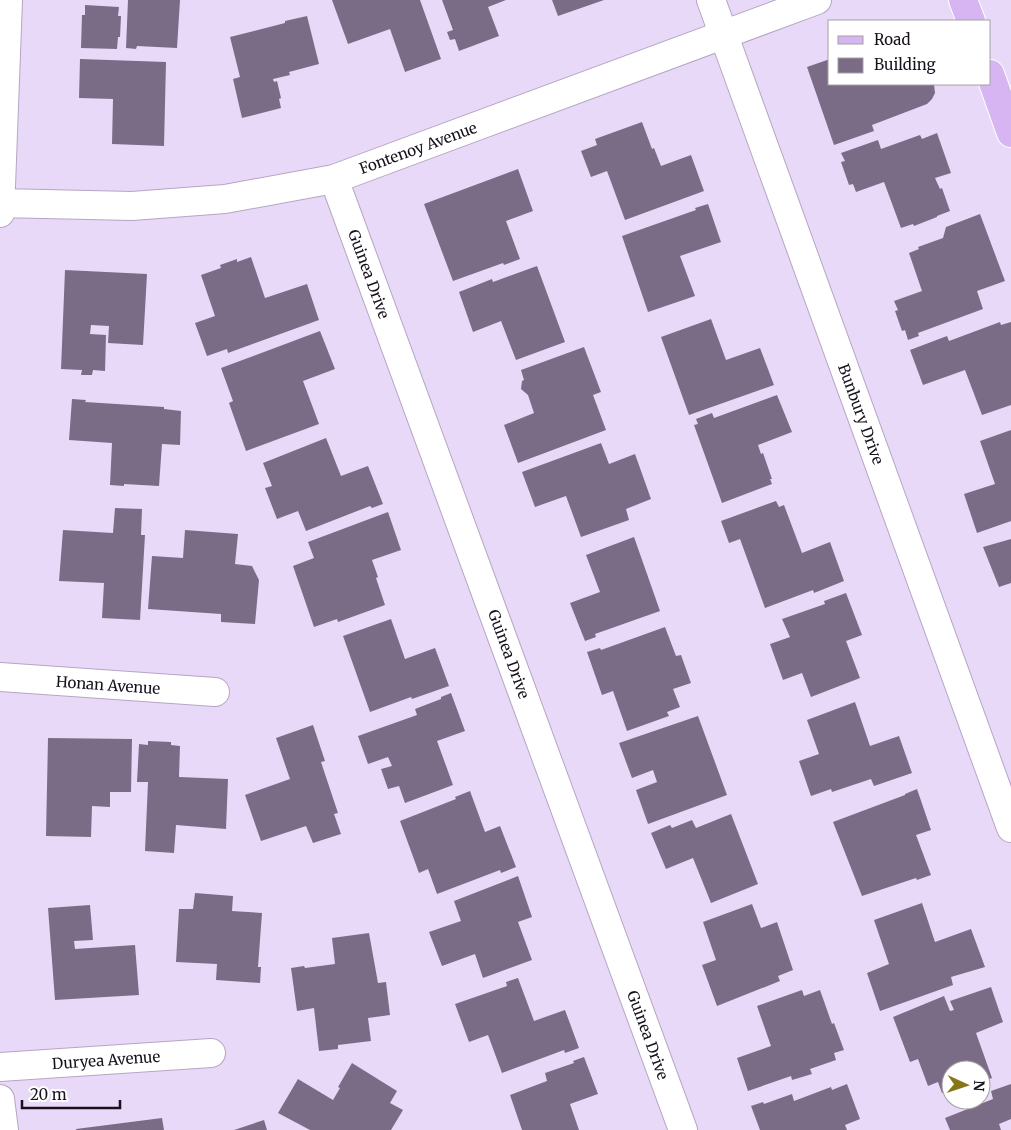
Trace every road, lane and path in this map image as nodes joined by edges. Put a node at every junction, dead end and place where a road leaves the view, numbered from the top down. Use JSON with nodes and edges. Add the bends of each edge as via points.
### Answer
{"nodes":[{"id":1,"x":8,"y":0,"type":"edge"},
{"id":2,"x":711,"y":0,"type":"edge"},
{"id":3,"x":817,"y":0,"type":"edge"},
{"id":4,"x":963,"y":0,"type":"edge"},
{"id":5,"x":971,"y":20,"type":"edge"},
{"id":6,"x":724,"y":34,"type":"junction"},
{"id":7,"x":991,"y":77,"type":"edge"},
{"id":8,"x":1011,"y":134,"type":"edge"},
{"id":9,"x":334,"y":178,"type":"junction"},
{"id":10,"x":0,"y":203,"type":"edge"},
{"id":11,"x":0,"y":213,"type":"edge"},
{"id":12,"x":0,"y":677,"type":"edge"},
{"id":13,"x":215,"y":692,"type":"dead end"},
{"id":14,"x":1011,"y":828,"type":"edge"},
{"id":15,"x":211,"y":1053,"type":"dead end"},
{"id":16,"x":0,"y":1067,"type":"edge"},
{"id":17,"x":0,"y":1099,"type":"edge"},
{"id":18,"x":4,"y":1130,"type":"edge"},
{"id":19,"x":683,"y":1130,"type":"edge"}],
"edges":[{"from":1,"to":10,"type":"street"},
{"from":2,"to":6,"type":"street","name":"Bunbury Drive"},
{"from":3,"to":6,"type":"street","name":"Fontenoy Avenue"},
{"from":4,"to":5,"type":"main road"},
{"from":6,"to":9,"type":"street","name":"Fontenoy Avenue"},
{"from":6,"to":14,"type":"street","name":"Bunbury Drive"},
{"from":7,"to":8,"type":"main road"},
{"from":9,"to":10,"type":"street","name":"Fontenoy Avenue","via":[[225,199],[132,206]]},
{"from":9,"to":19,"type":"street","name":"Guinea Drive"},
{"from":10,"to":11,"type":"street"},
{"from":12,"to":13,"type":"street","name":"Honan Avenue"},
{"from":15,"to":16,"type":"street","name":"Duryea Avenue"},
{"from":17,"to":18,"type":"street"}]}
